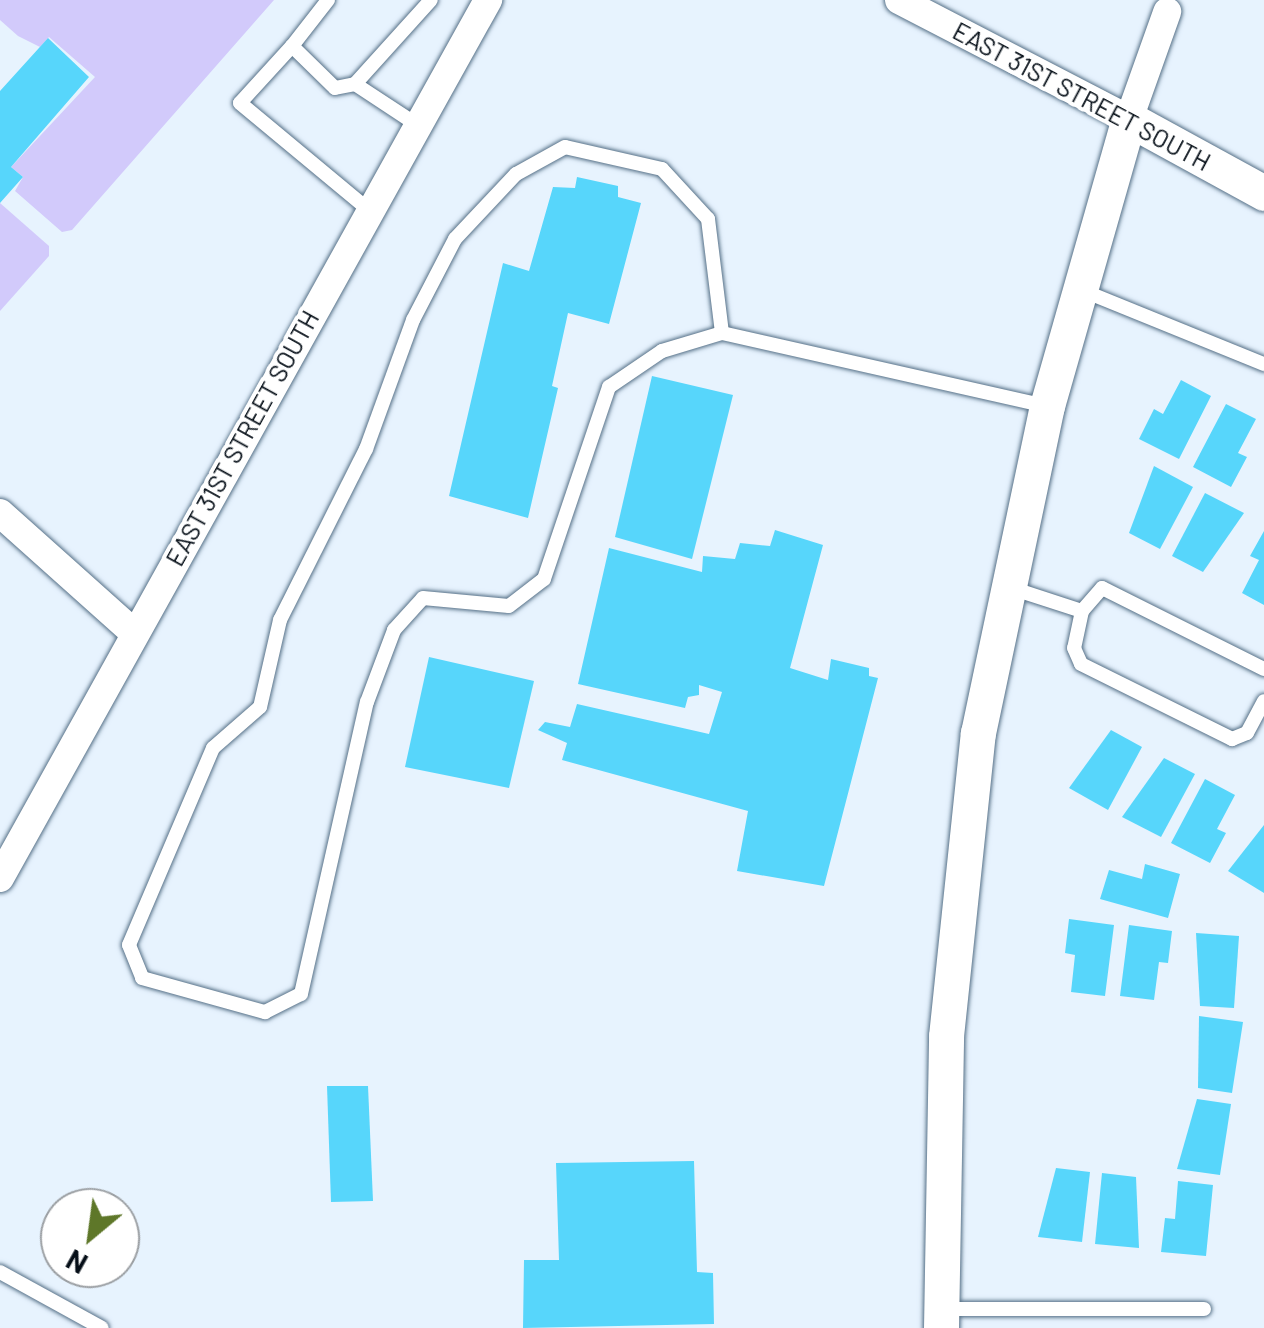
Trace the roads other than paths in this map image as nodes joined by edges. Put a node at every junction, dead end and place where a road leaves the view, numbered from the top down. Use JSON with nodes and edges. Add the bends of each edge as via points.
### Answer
{"nodes":[{"id":1,"x":328,"y":0,"type":"edge"},
{"id":2,"x":430,"y":0,"type":"edge"},
{"id":3,"x":488,"y":0,"type":"edge"},
{"id":4,"x":899,"y":0,"type":"edge"},
{"id":5,"x":1169,"y":6,"type":"edge"},
{"id":6,"x":292,"y":46,"type":"junction"},
{"id":7,"x":355,"y":84,"type":"junction"},
{"id":8,"x":1129,"y":119,"type":"junction"},
{"id":9,"x":416,"y":124,"type":"junction"},
{"id":10,"x":1264,"y":192,"type":"edge"},
{"id":11,"x":368,"y":210,"type":"junction"},
{"id":12,"x":1079,"y":289,"type":"junction"},
{"id":13,"x":722,"y":333,"type":"junction"},
{"id":14,"x":1264,"y":364,"type":"edge"},
{"id":15,"x":1047,"y":406,"type":"junction"},
{"id":16,"x":0,"y":514,"type":"edge"},
{"id":17,"x":1007,"y":587,"type":"junction"},
{"id":18,"x":1082,"y":611,"type":"junction"},
{"id":19,"x":134,"y":633,"type":"junction"},
{"id":20,"x":1264,"y":668,"type":"edge"},
{"id":21,"x":1264,"y":700,"type":"edge"},
{"id":22,"x":0,"y":878,"type":"edge"},
{"id":23,"x":0,"y":1272,"type":"edge"},
{"id":24,"x":1204,"y":1309,"type":"dead end"},
{"id":25,"x":940,"y":1318,"type":"edge"},
{"id":26,"x":102,"y":1328,"type":"edge"}],
"edges":[{"from":1,"to":6,"type":"lane"},
{"from":2,"to":7,"type":"lane"},
{"from":3,"to":9,"type":"street","name":"EAST 31ST STREET SOUTH"},
{"from":4,"to":8,"type":"street","name":"EAST 31ST STREET SOUTH"},
{"from":5,"to":8,"type":"street"},
{"from":6,"to":7,"type":"lane","via":[[335,88]]},
{"from":6,"to":11,"type":"lane","via":[[240,104]]},
{"from":7,"to":9,"type":"lane"},
{"from":8,"to":10,"type":"street","name":"EAST 31ST STREET SOUTH"},
{"from":8,"to":12,"type":"street"},
{"from":9,"to":11,"type":"street","name":"EAST 31ST STREET SOUTH"},
{"from":11,"to":19,"type":"street","name":"EAST 31ST STREET SOUTH"},
{"from":12,"to":14,"type":"lane"},
{"from":12,"to":15,"type":"street"},
{"from":13,"to":13,"type":"lane","via":[[662,350],[608,387],[544,579],[509,606],[423,598],[394,630],[368,702],[301,994],[265,1012],[142,978],[129,945],[213,748],[260,707],[280,620],[366,449],[413,320],[456,239],[516,174],[565,147],[662,169],[708,219]]},
{"from":13,"to":15,"type":"lane"},
{"from":15,"to":17,"type":"street"},
{"from":16,"to":19,"type":"street"},
{"from":17,"to":18,"type":"lane"},
{"from":17,"to":25,"type":"street","via":[[978,733],[946,1036]]},
{"from":18,"to":20,"type":"lane","via":[[1102,588],[1114,589]]},
{"from":18,"to":21,"type":"lane","via":[[1074,648],[1082,664],[1202,727],[1232,739],[1247,732]]},
{"from":19,"to":22,"type":"street","name":"EAST 31ST STREET SOUTH"},
{"from":23,"to":26,"type":"lane"},
{"from":24,"to":25,"type":"lane"}]}
